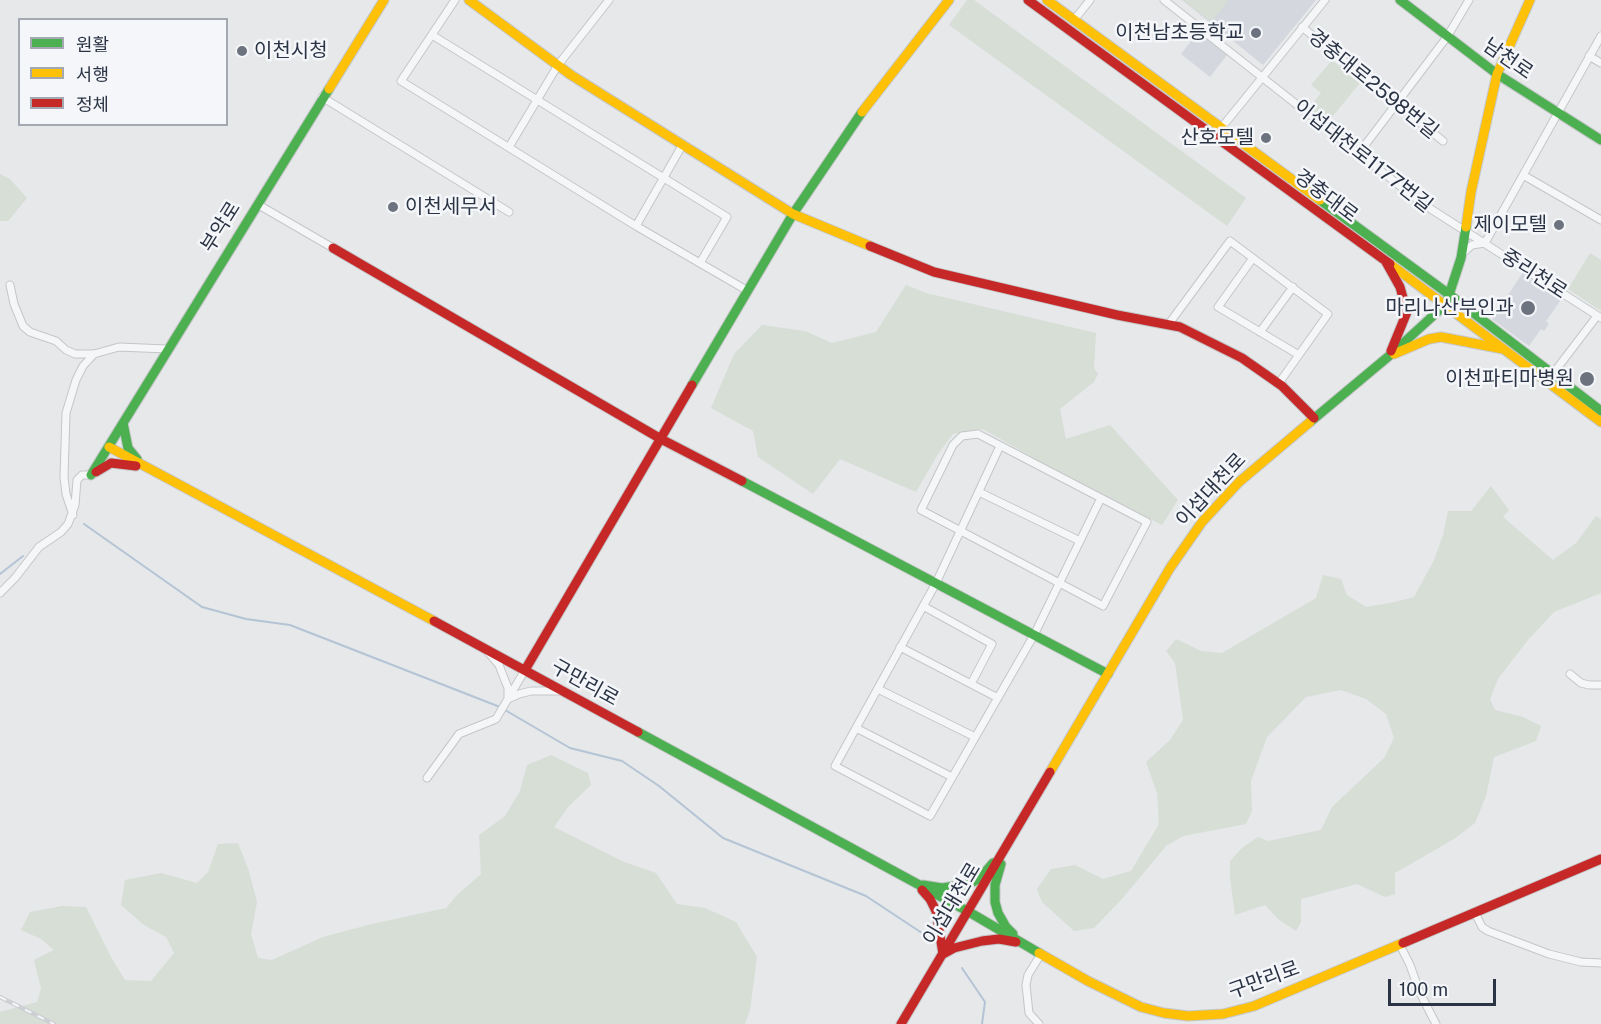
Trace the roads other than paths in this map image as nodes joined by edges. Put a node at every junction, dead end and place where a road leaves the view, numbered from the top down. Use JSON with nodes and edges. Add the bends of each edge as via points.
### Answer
{"nodes":[{"id":1,"x":384,"y":0,"type":"edge"},
{"id":2,"x":455,"y":0,"type":"edge"},
{"id":3,"x":469,"y":0,"type":"edge"},
{"id":4,"x":609,"y":0,"type":"edge"},
{"id":5,"x":949,"y":0,"type":"edge"},
{"id":6,"x":1028,"y":0,"type":"edge"},
{"id":7,"x":1047,"y":0,"type":"edge"},
{"id":8,"x":1090,"y":0,"type":"edge"},
{"id":9,"x":1164,"y":0,"type":"edge"},
{"id":10,"x":1325,"y":0,"type":"edge"},
{"id":11,"x":1400,"y":0,"type":"edge"},
{"id":12,"x":1469,"y":0,"type":"edge"},
{"id":13,"x":1530,"y":0,"type":"edge"},
{"id":14,"x":1074,"y":20,"type":"junction"},
{"id":15,"x":1302,"y":27,"type":"junction"},
{"id":16,"x":432,"y":35,"type":"junction"},
{"id":17,"x":1601,"y":36,"type":"edge"},
{"id":18,"x":1447,"y":37,"type":"junction"},
{"id":19,"x":1589,"y":56,"type":"junction"},
{"id":20,"x":1601,"y":63,"type":"edge"},
{"id":21,"x":558,"y":65,"type":"junction"},
{"id":22,"x":1497,"y":74,"type":"junction"},
{"id":23,"x":1262,"y":78,"type":"junction"},
{"id":24,"x":322,"y":97,"type":"junction"},
{"id":25,"x":537,"y":100,"type":"junction"},
{"id":26,"x":1397,"y":104,"type":"junction"},
{"id":27,"x":1557,"y":113,"type":"junction"},
{"id":28,"x":1222,"y":127,"type":"junction"},
{"id":29,"x":1601,"y":140,"type":"edge"},
{"id":30,"x":1443,"y":141,"type":"dead end"},
{"id":31,"x":683,"y":144,"type":"junction"},
{"id":32,"x":509,"y":147,"type":"junction"},
{"id":33,"x":1359,"y":153,"type":"junction"},
{"id":34,"x":1523,"y":175,"type":"junction"},
{"id":35,"x":663,"y":178,"type":"junction"},
{"id":36,"x":257,"y":204,"type":"junction"},
{"id":37,"x":509,"y":212,"type":"dead end"},
{"id":38,"x":793,"y":214,"type":"junction"},
{"id":39,"x":1601,"y":220,"type":"edge"},
{"id":40,"x":636,"y":226,"type":"junction"},
{"id":41,"x":1466,"y":231,"type":"junction"},
{"id":42,"x":1485,"y":243,"type":"junction"},
{"id":43,"x":333,"y":248,"type":"joint"},
{"id":44,"x":1462,"y":254,"type":"junction"},
{"id":45,"x":1253,"y":258,"type":"junction"},
{"id":46,"x":1386,"y":262,"type":"junction"},
{"id":47,"x":700,"y":263,"type":"junction"},
{"id":48,"x":10,"y":285,"type":"dead end"},
{"id":49,"x":1293,"y":287,"type":"junction"},
{"id":50,"x":748,"y":291,"type":"junction"},
{"id":51,"x":1450,"y":295,"type":"junction"},
{"id":52,"x":1446,"y":304,"type":"junction"},
{"id":53,"x":1599,"y":317,"type":"edge"},
{"id":54,"x":1168,"y":325,"type":"junction"},
{"id":55,"x":1260,"y":332,"type":"junction"},
{"id":56,"x":166,"y":349,"type":"junction"},
{"id":57,"x":1503,"y":349,"type":"junction"},
{"id":58,"x":94,"y":354,"type":"junction"},
{"id":59,"x":1299,"y":355,"type":"junction"},
{"id":60,"x":1389,"y":356,"type":"junction"},
{"id":61,"x":1552,"y":375,"type":"junction"},
{"id":62,"x":1279,"y":384,"type":"junction"},
{"id":63,"x":1601,"y":411,"type":"edge"},
{"id":64,"x":1314,"y":418,"type":"junction"},
{"id":65,"x":1601,"y":422,"type":"edge"},
{"id":66,"x":123,"y":423,"type":"junction"},
{"id":67,"x":661,"y":439,"type":"junction"},
{"id":68,"x":1000,"y":446,"type":"junction"},
{"id":69,"x":109,"y":447,"type":"junction"},
{"id":70,"x":148,"y":468,"type":"junction"},
{"id":71,"x":91,"y":475,"type":"junction"},
{"id":72,"x":979,"y":492,"type":"junction"},
{"id":73,"x":1101,"y":498,"type":"junction"},
{"id":74,"x":72,"y":515,"type":"junction"},
{"id":75,"x":960,"y":531,"type":"junction"},
{"id":76,"x":1080,"y":541,"type":"junction"},
{"id":77,"x":936,"y":583,"type":"junction"},
{"id":78,"x":1059,"y":584,"type":"junction"},
{"id":79,"x":0,"y":593,"type":"edge"},
{"id":80,"x":923,"y":606,"type":"junction"},
{"id":81,"x":1034,"y":635,"type":"junction"},
{"id":82,"x":900,"y":647,"type":"junction"},
{"id":83,"x":486,"y":650,"type":"junction"},
{"id":84,"x":525,"y":670,"type":"junction"},
{"id":85,"x":1108,"y":674,"type":"junction"},
{"id":86,"x":1570,"y":674,"type":"dead end"},
{"id":87,"x":971,"y":684,"type":"junction"},
{"id":88,"x":1601,"y":685,"type":"edge"},
{"id":89,"x":878,"y":689,"type":"junction"},
{"id":90,"x":563,"y":691,"type":"junction"},
{"id":91,"x":998,"y":698,"type":"junction"},
{"id":92,"x":508,"y":699,"type":"junction"},
{"id":93,"x":856,"y":728,"type":"junction"},
{"id":94,"x":975,"y":737,"type":"junction"},
{"id":95,"x":952,"y":777,"type":"junction"},
{"id":96,"x":427,"y":778,"type":"dead end"},
{"id":97,"x":1005,"y":850,"type":"junction"},
{"id":98,"x":1601,"y":859,"type":"edge"},
{"id":99,"x":916,"y":884,"type":"junction"},
{"id":100,"x":969,"y":912,"type":"junction"},
{"id":101,"x":1475,"y":913,"type":"junction"},
{"id":102,"x":1021,"y":942,"type":"junction"},
{"id":103,"x":1400,"y":945,"type":"junction"},
{"id":104,"x":944,"y":954,"type":"junction"},
{"id":105,"x":1041,"y":954,"type":"junction"},
{"id":106,"x":1601,"y":963,"type":"edge"},
{"id":107,"x":901,"y":1024,"type":"edge"},
{"id":108,"x":1039,"y":1024,"type":"edge"},
{"id":109,"x":1436,"y":1024,"type":"edge"}],
"edges":[{"from":1,"to":24,"type":"street","name":"부악로"},
{"from":2,"to":16,"type":"street"},
{"from":3,"to":21,"type":"street"},
{"from":4,"to":21,"type":"street"},
{"from":5,"to":38,"type":"street","via":[[864,109]]},
{"from":6,"to":46,"type":"street","name":"경충대로"},
{"from":7,"to":14,"type":"street","name":"경충대로"},
{"from":8,"to":14,"type":"street"},
{"from":9,"to":23,"type":"street","name":"이섭대천로1177번길"},
{"from":10,"to":15,"type":"street","name":"경충대로2598번길"},
{"from":11,"to":18,"type":"street","name":"남천로"},
{"from":12,"to":18,"type":"street"},
{"from":13,"to":22,"type":"street","name":"이섭대천로"},
{"from":14,"to":28,"type":"street","name":"경충대로"},
{"from":15,"to":23,"type":"street","name":"경충대로2598번길"},
{"from":15,"to":26,"type":"street","name":"경충대로2598번길"},
{"from":16,"to":25,"type":"street"},
{"from":16,"to":32,"type":"street","via":[[401,81]]},
{"from":17,"to":19,"type":"street"},
{"from":18,"to":22,"type":"street","name":"남천로"},
{"from":18,"to":26,"type":"street"},
{"from":19,"to":20,"type":"street"},
{"from":19,"to":27,"type":"street"},
{"from":21,"to":25,"type":"street"},
{"from":21,"to":31,"type":"street"},
{"from":22,"to":27,"type":"street","name":"남천로"},
{"from":22,"to":41,"type":"street","name":"이섭대천로"},
{"from":23,"to":28,"type":"street","name":"경충대로2598번길"},
{"from":23,"to":33,"type":"street","name":"이섭대천로1177번길"},
{"from":24,"to":36,"type":"street","name":"부악로"},
{"from":24,"to":37,"type":"street"},
{"from":25,"to":32,"type":"street"},
{"from":25,"to":35,"type":"street"},
{"from":26,"to":30,"type":"street","name":"경충대로2598번길"},
{"from":26,"to":33,"type":"street"},
{"from":27,"to":29,"type":"street","name":"남천로"},
{"from":27,"to":34,"type":"street"},
{"from":28,"to":51,"type":"street","name":"경충대로"},
{"from":31,"to":35,"type":"street"},
{"from":31,"to":38,"type":"street"},
{"from":32,"to":40,"type":"street"},
{"from":33,"to":41,"type":"street","name":"이섭대천로1177번길","via":[[1423,204]]},
{"from":34,"to":39,"type":"street"},
{"from":34,"to":42,"type":"street"},
{"from":35,"to":40,"type":"street"},
{"from":35,"to":47,"type":"street","via":[[727,217]]},
{"from":36,"to":43,"type":"street"},
{"from":36,"to":56,"type":"street","name":"부악로"},
{"from":38,"to":50,"type":"street"},
{"from":38,"to":54,"type":"street","via":[[934,272]]},
{"from":40,"to":47,"type":"street"},
{"from":41,"to":42,"type":"street","name":"중리천로"},
{"from":41,"to":44,"type":"street","name":"이섭대천로"},
{"from":42,"to":44,"type":"street","via":[[1472,245]]},
{"from":42,"to":53,"type":"street","name":"중리천로"},
{"from":43,"to":67,"type":"street"},
{"from":44,"to":51,"type":"street","name":"이섭대천로"},
{"from":45,"to":49,"type":"street"},
{"from":45,"to":54,"type":"street","via":[[1230,241]]},
{"from":45,"to":55,"type":"street","via":[[1218,307]]},
{"from":46,"to":52,"type":"street","name":"경충대로"},
{"from":46,"to":60,"type":"street","via":[[1400,287],[1407,312]]},
{"from":47,"to":50,"type":"street"},
{"from":48,"to":58,"type":"street","via":[[18,315],[30,332],[48,336],[75,354]]},
{"from":49,"to":55,"type":"street"},
{"from":49,"to":59,"type":"street","via":[[1328,314]]},
{"from":50,"to":67,"type":"street"},
{"from":51,"to":52,"type":"street","name":"이섭대천로"},
{"from":51,"to":61,"type":"street","name":"경충대로"},
{"from":52,"to":57,"type":"street","name":"경충대로"},
{"from":52,"to":60,"type":"street","name":"이섭대천로"},
{"from":53,"to":61,"type":"street"},
{"from":54,"to":62,"type":"street","via":[[1180,327],[1242,358]]},
{"from":55,"to":59,"type":"street"},
{"from":56,"to":58,"type":"street","via":[[119,347]]},
{"from":56,"to":66,"type":"street","name":"부악로"},
{"from":57,"to":60,"type":"street","via":[[1441,337]]},
{"from":57,"to":65,"type":"street","name":"경충대로"},
{"from":58,"to":74,"type":"street","via":[[75,380],[66,413],[64,477]]},
{"from":59,"to":62,"type":"street"},
{"from":60,"to":64,"type":"street","name":"이섭대천로"},
{"from":61,"to":63,"type":"street","name":"경충대로"},
{"from":62,"to":64,"type":"street"},
{"from":64,"to":85,"type":"street","name":"이섭대천로","via":[[1239,482],[1202,522],[1170,568]]},
{"from":66,"to":69,"type":"street","name":"부악로"},
{"from":66,"to":70,"type":"street","via":[[128,448]]},
{"from":67,"to":77,"type":"street"},
{"from":67,"to":84,"type":"street"},
{"from":68,"to":72,"type":"street"},
{"from":68,"to":73,"type":"street"},
{"from":68,"to":75,"type":"street","via":[[978,434],[962,436],[953,446],[921,510]]},
{"from":69,"to":70,"type":"street","name":"구만리로"},
{"from":69,"to":71,"type":"street","name":"부악로"},
{"from":70,"to":71,"type":"street","via":[[111,463]]},
{"from":70,"to":83,"type":"street","name":"구만리로"},
{"from":71,"to":74,"type":"street","via":[[82,475],[77,480]]},
{"from":72,"to":75,"type":"street"},
{"from":72,"to":76,"type":"street"},
{"from":73,"to":76,"type":"street"},
{"from":73,"to":78,"type":"street","via":[[1147,522],[1103,606]]},
{"from":74,"to":79,"type":"street","via":[[61,532],[39,547]]},
{"from":75,"to":77,"type":"street"},
{"from":75,"to":78,"type":"street"},
{"from":76,"to":78,"type":"street"},
{"from":77,"to":80,"type":"street"},
{"from":77,"to":81,"type":"street"},
{"from":78,"to":81,"type":"street"},
{"from":80,"to":82,"type":"street"},
{"from":80,"to":87,"type":"street","via":[[992,644]]},
{"from":81,"to":85,"type":"street"},
{"from":81,"to":91,"type":"street"},
{"from":82,"to":87,"type":"street"},
{"from":82,"to":89,"type":"street"},
{"from":83,"to":84,"type":"street","name":"구만리로"},
{"from":83,"to":92,"type":"street","via":[[499,665]]},
{"from":84,"to":90,"type":"street","name":"구만리로"},
{"from":84,"to":92,"type":"street"},
{"from":85,"to":97,"type":"street","name":"이섭대천로"},
{"from":86,"to":88,"type":"street","via":[[1581,683]]},
{"from":87,"to":91,"type":"street"},
{"from":89,"to":93,"type":"street"},
{"from":89,"to":94,"type":"street"},
{"from":90,"to":92,"type":"street","via":[[531,691]]},
{"from":90,"to":99,"type":"street","name":"구만리로"},
{"from":91,"to":94,"type":"street"},
{"from":92,"to":96,"type":"street","via":[[498,716],[459,734]]},
{"from":93,"to":95,"type":"street"},
{"from":93,"to":95,"type":"street","via":[[835,766],[930,816]]},
{"from":94,"to":95,"type":"street"},
{"from":97,"to":99,"type":"street","via":[[980,878],[969,884],[942,888]]},
{"from":97,"to":100,"type":"street","name":"이섭대천로"},
{"from":97,"to":102,"type":"street","via":[[995,885],[995,902],[1006,927]]},
{"from":98,"to":101,"type":"street","name":"구만리로"},
{"from":99,"to":100,"type":"street","name":"구만리로"},
{"from":99,"to":104,"type":"street","via":[[936,911]]},
{"from":100,"to":102,"type":"street","name":"구만리로"},
{"from":100,"to":104,"type":"street","name":"이섭대천로"},
{"from":101,"to":103,"type":"street","name":"구만리로"},
{"from":101,"to":106,"type":"street","via":[[1486,930],[1549,954]]},
{"from":102,"to":104,"type":"street","via":[[982,940]]},
{"from":102,"to":105,"type":"street","name":"구만리로"},
{"from":103,"to":105,"type":"street","name":"구만리로","via":[[1254,1006],[1223,1014],[1188,1016],[1141,1007]]},
{"from":103,"to":109,"type":"street"},
{"from":104,"to":107,"type":"street","name":"이섭대천로"},
{"from":105,"to":108,"type":"street","via":[[1026,985],[1029,1013]]}]}
